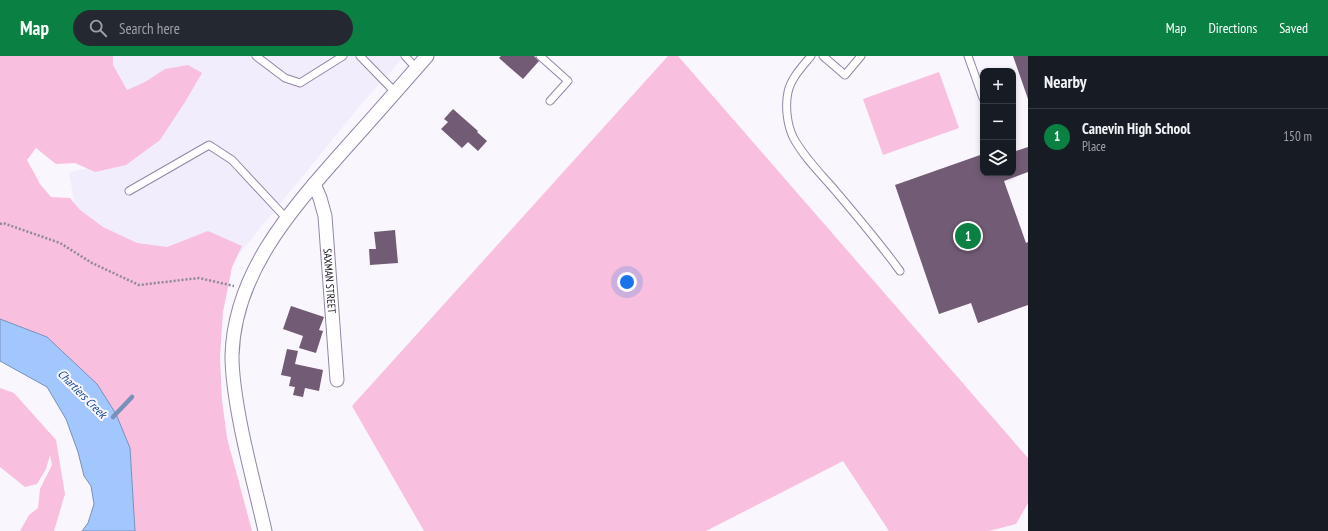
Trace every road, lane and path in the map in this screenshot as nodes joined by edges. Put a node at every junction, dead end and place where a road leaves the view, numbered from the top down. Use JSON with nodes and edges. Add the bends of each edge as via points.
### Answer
{"nodes":[{"id":1,"x":256,"y":56,"type":"edge"},
{"id":2,"x":344,"y":56,"type":"edge"},
{"id":3,"x":360,"y":56,"type":"edge"},
{"id":4,"x":406,"y":56,"type":"edge"},
{"id":5,"x":427,"y":56,"type":"edge"},
{"id":6,"x":540,"y":56,"type":"edge"},
{"id":7,"x":811,"y":56,"type":"edge"},
{"id":8,"x":823,"y":56,"type":"edge"},
{"id":9,"x":861,"y":56,"type":"edge"},
{"id":10,"x":968,"y":56,"type":"edge"},
{"id":11,"x":416,"y":68,"type":"junction"},
{"id":12,"x":980,"y":90,"type":"edge"},
{"id":13,"x":395,"y":92,"type":"junction"},
{"id":14,"x":550,"y":101,"type":"dead end"},
{"id":15,"x":314,"y":184,"type":"junction"},
{"id":16,"x":129,"y":191,"type":"dead end"},
{"id":17,"x":286,"y":218,"type":"junction"},
{"id":18,"x":0,"y":224,"type":"edge"},
{"id":19,"x":900,"y":271,"type":"dead end"},
{"id":20,"x":246,"y":289,"type":"junction"},
{"id":21,"x":337,"y":380,"type":"dead end"},
{"id":22,"x":265,"y":531,"type":"edge"}],
"edges":[{"from":1,"to":2,"type":"lane","via":[[285,78],[300,83]]},
{"from":3,"to":13,"type":"lane"},
{"from":4,"to":11,"type":"lane"},
{"from":5,"to":11,"type":"street"},
{"from":6,"to":14,"type":"lane","via":[[568,80]]},
{"from":7,"to":19,"type":"lane","via":[[792,82],[788,92],[788,122],[793,137]]},
{"from":8,"to":9,"type":"lane","via":[[844,75]]},
{"from":10,"to":12,"type":"lane"},
{"from":11,"to":13,"type":"street"},
{"from":13,"to":15,"type":"street"},
{"from":15,"to":17,"type":"street"},
{"from":15,"to":21,"type":"street","name":"SAXMAN STREET","via":[[325,216]]},
{"from":16,"to":17,"type":"lane","via":[[209,145],[232,160]]},
{"from":17,"to":20,"type":"street","via":[[265,249]]},
{"from":18,"to":20,"type":"path","via":[[60,244],[92,263],[139,285],[199,278]]},
{"from":20,"to":22,"type":"street","via":[[234,327],[232,357],[245,446]]}]}
